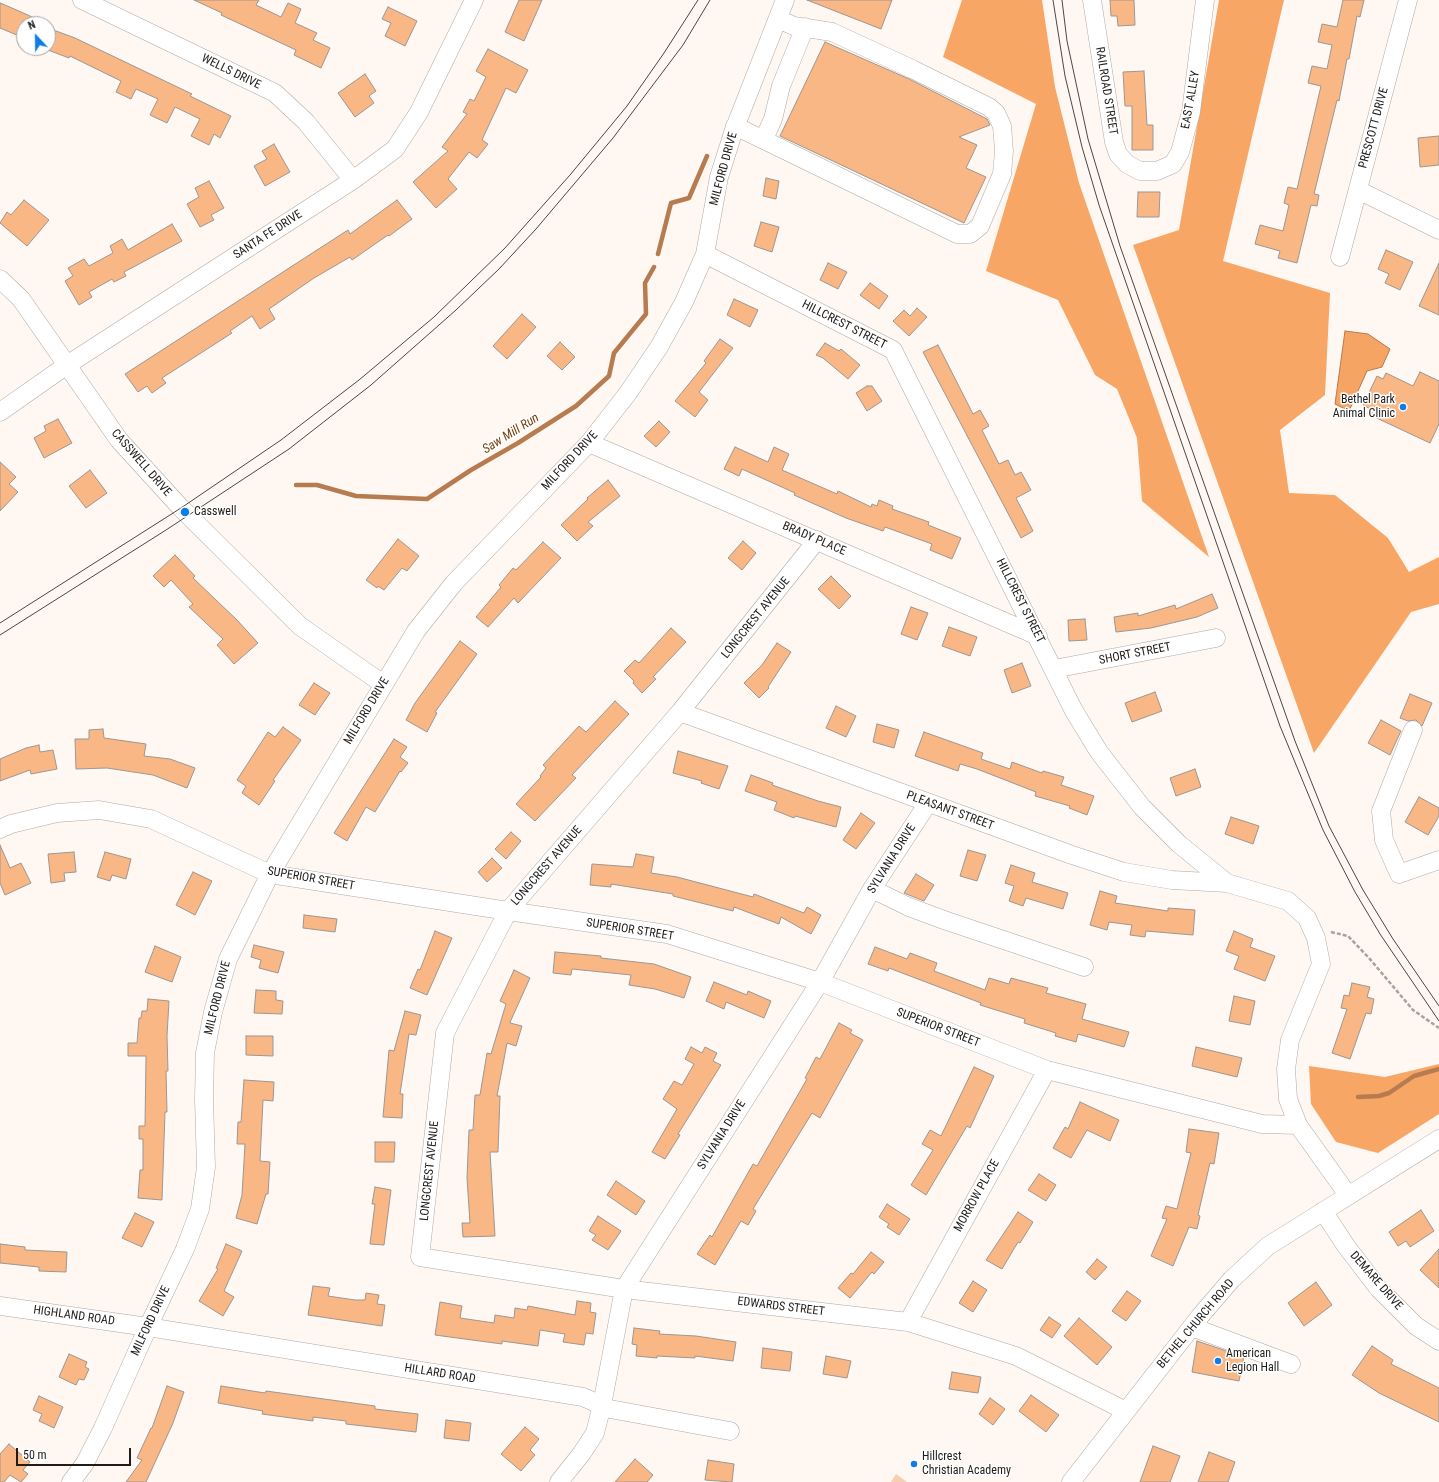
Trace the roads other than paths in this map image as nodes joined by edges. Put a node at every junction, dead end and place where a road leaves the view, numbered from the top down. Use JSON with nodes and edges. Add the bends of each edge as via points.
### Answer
{"nodes":[{"id":1,"x":82,"y":0,"type":"edge"},
{"id":2,"x":474,"y":0,"type":"edge"},
{"id":3,"x":785,"y":0,"type":"edge"},
{"id":4,"x":1092,"y":0,"type":"edge"},
{"id":5,"x":1205,"y":0,"type":"edge"},
{"id":6,"x":1408,"y":0,"type":"edge"},
{"id":7,"x":778,"y":19,"type":"junction"},
{"id":8,"x":805,"y":27,"type":"junction"},
{"id":9,"x":735,"y":126,"type":"junction"},
{"id":10,"x":764,"y":138,"type":"junction"},
{"id":11,"x":1140,"y":171,"type":"joint"},
{"id":12,"x":353,"y":180,"type":"junction"},
{"id":13,"x":1358,"y":190,"type":"junction"},
{"id":14,"x":1439,"y":230,"type":"edge"},
{"id":15,"x":705,"y":254,"type":"junction"},
{"id":16,"x":1340,"y":257,"type":"dead end"},
{"id":17,"x":0,"y":279,"type":"edge"},
{"id":18,"x":67,"y":365,"type":"junction"},
{"id":19,"x":0,"y":412,"type":"edge"},
{"id":20,"x":589,"y":443,"type":"junction"},
{"id":21,"x":817,"y":540,"type":"junction"},
{"id":22,"x":1038,"y":636,"type":"junction"},
{"id":23,"x":1216,"y":638,"type":"dead end"},
{"id":24,"x":1054,"y":670,"type":"junction"},
{"id":25,"x":383,"y":684,"type":"junction"},
{"id":26,"x":680,"y":712,"type":"junction"},
{"id":27,"x":1413,"y":730,"type":"dead end"},
{"id":28,"x":928,"y":803,"type":"junction"},
{"id":29,"x":0,"y":829,"type":"edge"},
{"id":30,"x":1439,"y":860,"type":"edge"},
{"id":31,"x":270,"y":874,"type":"junction"},
{"id":32,"x":1227,"y":883,"type":"junction"},
{"id":33,"x":872,"y":889,"type":"junction"},
{"id":34,"x":508,"y":911,"type":"junction"},
{"id":35,"x":1084,"y":967,"type":"dead end"},
{"id":36,"x":820,"y":982,"type":"junction"},
{"id":37,"x":1047,"y":1070,"type":"junction"},
{"id":38,"x":1298,"y":1125,"type":"junction"},
{"id":39,"x":1439,"y":1139,"type":"edge"},
{"id":40,"x":1348,"y":1195,"type":"junction"},
{"id":41,"x":1323,"y":1211,"type":"junction"},
{"id":42,"x":420,"y":1257,"type":"joint"},
{"id":43,"x":624,"y":1289,"type":"junction"},
{"id":44,"x":0,"y":1306,"type":"edge"},
{"id":45,"x":908,"y":1322,"type":"junction"},
{"id":46,"x":148,"y":1327,"type":"junction"},
{"id":47,"x":1192,"y":1327,"type":"junction"},
{"id":48,"x":1439,"y":1341,"type":"edge"},
{"id":49,"x":1291,"y":1364,"type":"dead end"},
{"id":50,"x":602,"y":1406,"type":"junction"},
{"id":51,"x":1126,"y":1411,"type":"junction"},
{"id":52,"x":730,"y":1431,"type":"dead end"},
{"id":53,"x":71,"y":1482,"type":"edge"},
{"id":54,"x":559,"y":1482,"type":"edge"},
{"id":55,"x":1071,"y":1482,"type":"edge"}],
"edges":[{"from":1,"to":12,"type":"street","name":"WELLS DRIVE","via":[[275,93],[306,122]]},
{"from":2,"to":12,"type":"street","name":"SANTA FE DRIVE","via":[[419,112],[395,149]]},
{"from":3,"to":7,"type":"street","name":"MILFORD DRIVE"},
{"from":4,"to":11,"type":"street","name":"RAILROAD STREET","via":[[1114,142],[1118,154],[1127,164]]},
{"from":5,"to":11,"type":"street","name":"EAST ALLEY","via":[[1191,112],[1180,152],[1173,164],[1157,171]]},
{"from":6,"to":13,"type":"street","name":"PRESCOTT DRIVE"},
{"from":7,"to":8,"type":"street","via":[[794,26]]},
{"from":7,"to":9,"type":"street","name":"MILFORD DRIVE"},
{"from":8,"to":10,"type":"street","via":[[781,86],[773,119]]},
{"from":8,"to":10,"type":"street","via":[[832,32],[990,107],[1002,126],[1002,174],[980,226],[970,234],[964,235],[950,231],[776,147]]},
{"from":9,"to":10,"type":"street"},
{"from":9,"to":15,"type":"street","name":"MILFORD DRIVE","via":[[719,177]]},
{"from":12,"to":18,"type":"street","name":"SANTA FE DRIVE"},
{"from":13,"to":14,"type":"street"},
{"from":13,"to":16,"type":"street","name":"PRESCOTT DRIVE"},
{"from":15,"to":20,"type":"street","name":"MILFORD DRIVE","via":[[684,302],[659,347],[628,394]]},
{"from":15,"to":22,"type":"street","name":"HILLCREST STREET","via":[[893,350]]},
{"from":17,"to":18,"type":"street","name":"CASSWELL DRIVE","via":[[21,299]]},
{"from":18,"to":19,"type":"street","name":"SANTA FE DRIVE"},
{"from":18,"to":25,"type":"street","name":"CASSWELL DRIVE","via":[[119,440],[188,516],[300,626]]},
{"from":20,"to":21,"type":"street","name":"BRADY PLACE"},
{"from":20,"to":25,"type":"street","name":"MILFORD DRIVE","via":[[454,583],[416,631]]},
{"from":21,"to":22,"type":"street","name":"BRADY PLACE"},
{"from":21,"to":26,"type":"street","name":"LONGCREST AVENUE"},
{"from":22,"to":24,"type":"street","name":"HILLCREST STREET"},
{"from":23,"to":24,"type":"street","name":"SHORT STREET"},
{"from":24,"to":32,"type":"street","name":"HILLCREST STREET","via":[[1074,711],[1099,752],[1142,807],[1179,844]]},
{"from":25,"to":31,"type":"street","name":"MILFORD DRIVE"},
{"from":26,"to":28,"type":"street","name":"PLEASANT STREET"},
{"from":26,"to":34,"type":"street","name":"LONGCREST AVENUE"},
{"from":27,"to":30,"type":"street","via":[[1381,811],[1384,840],[1399,874]]},
{"from":28,"to":32,"type":"street","name":"PLEASANT STREET","via":[[1124,872],[1172,880]]},
{"from":28,"to":33,"type":"street","name":"SYLVANIA DRIVE"},
{"from":29,"to":31,"type":"street","name":"SUPERIOR STREET","via":[[57,813],[107,812],[150,819]]},
{"from":31,"to":34,"type":"street","name":"SUPERIOR STREET"},
{"from":31,"to":46,"type":"street","name":"MILFORD DRIVE","via":[[228,958],[213,1012],[205,1053],[206,1167],[200,1209],[185,1248]]},
{"from":32,"to":38,"type":"street","name":"HILLCREST STREET","via":[[1288,901],[1307,918],[1316,938],[1321,964],[1290,1040],[1286,1069],[1288,1099]]},
{"from":33,"to":35,"type":"street","via":[[944,920]]},
{"from":33,"to":36,"type":"street","name":"SYLVANIA DRIVE"},
{"from":34,"to":36,"type":"street","name":"SUPERIOR STREET","via":[[667,934]]},
{"from":34,"to":42,"type":"street","name":"LONGCREST AVENUE","via":[[445,1033]]},
{"from":36,"to":37,"type":"street","name":"SUPERIOR STREET"},
{"from":36,"to":43,"type":"street","name":"SYLVANIA DRIVE"},
{"from":37,"to":38,"type":"street","name":"SUPERIOR STREET","via":[[1262,1124]]},
{"from":37,"to":45,"type":"street","name":"MORROW PLACE"},
{"from":38,"to":40,"type":"street"},
{"from":39,"to":40,"type":"street","name":"BETHEL CHURCH ROAD"},
{"from":40,"to":41,"type":"street","name":"BETHEL CHURCH ROAD"},
{"from":41,"to":47,"type":"street","name":"BETHEL CHURCH ROAD","via":[[1268,1246],[1232,1279]]},
{"from":41,"to":48,"type":"street","name":"DEMARE DRIVE","via":[[1379,1289],[1416,1326]]},
{"from":42,"to":43,"type":"street","name":"EDWARDS STREET"},
{"from":43,"to":45,"type":"street","name":"EDWARDS STREET"},
{"from":43,"to":50,"type":"street","name":"SYLVANIA DRIVE"},
{"from":44,"to":46,"type":"street","name":"HIGHLAND ROAD"},
{"from":45,"to":51,"type":"street","name":"EDWARDS STREET","via":[[1016,1356]]},
{"from":46,"to":50,"type":"street","name":"HILLARD ROAD","via":[[583,1397]]},
{"from":46,"to":53,"type":"street","name":"MILFORD DRIVE","via":[[103,1428],[85,1463]]},
{"from":47,"to":49,"type":"street"},
{"from":47,"to":51,"type":"street","name":"BETHEL CHURCH ROAD"},
{"from":50,"to":52,"type":"street","name":"HILLARD ROAD"},
{"from":50,"to":54,"type":"street","name":"SYLVANIA DRIVE","via":[[595,1433]]},
{"from":51,"to":55,"type":"street","name":"BETHEL CHURCH ROAD"}]}
